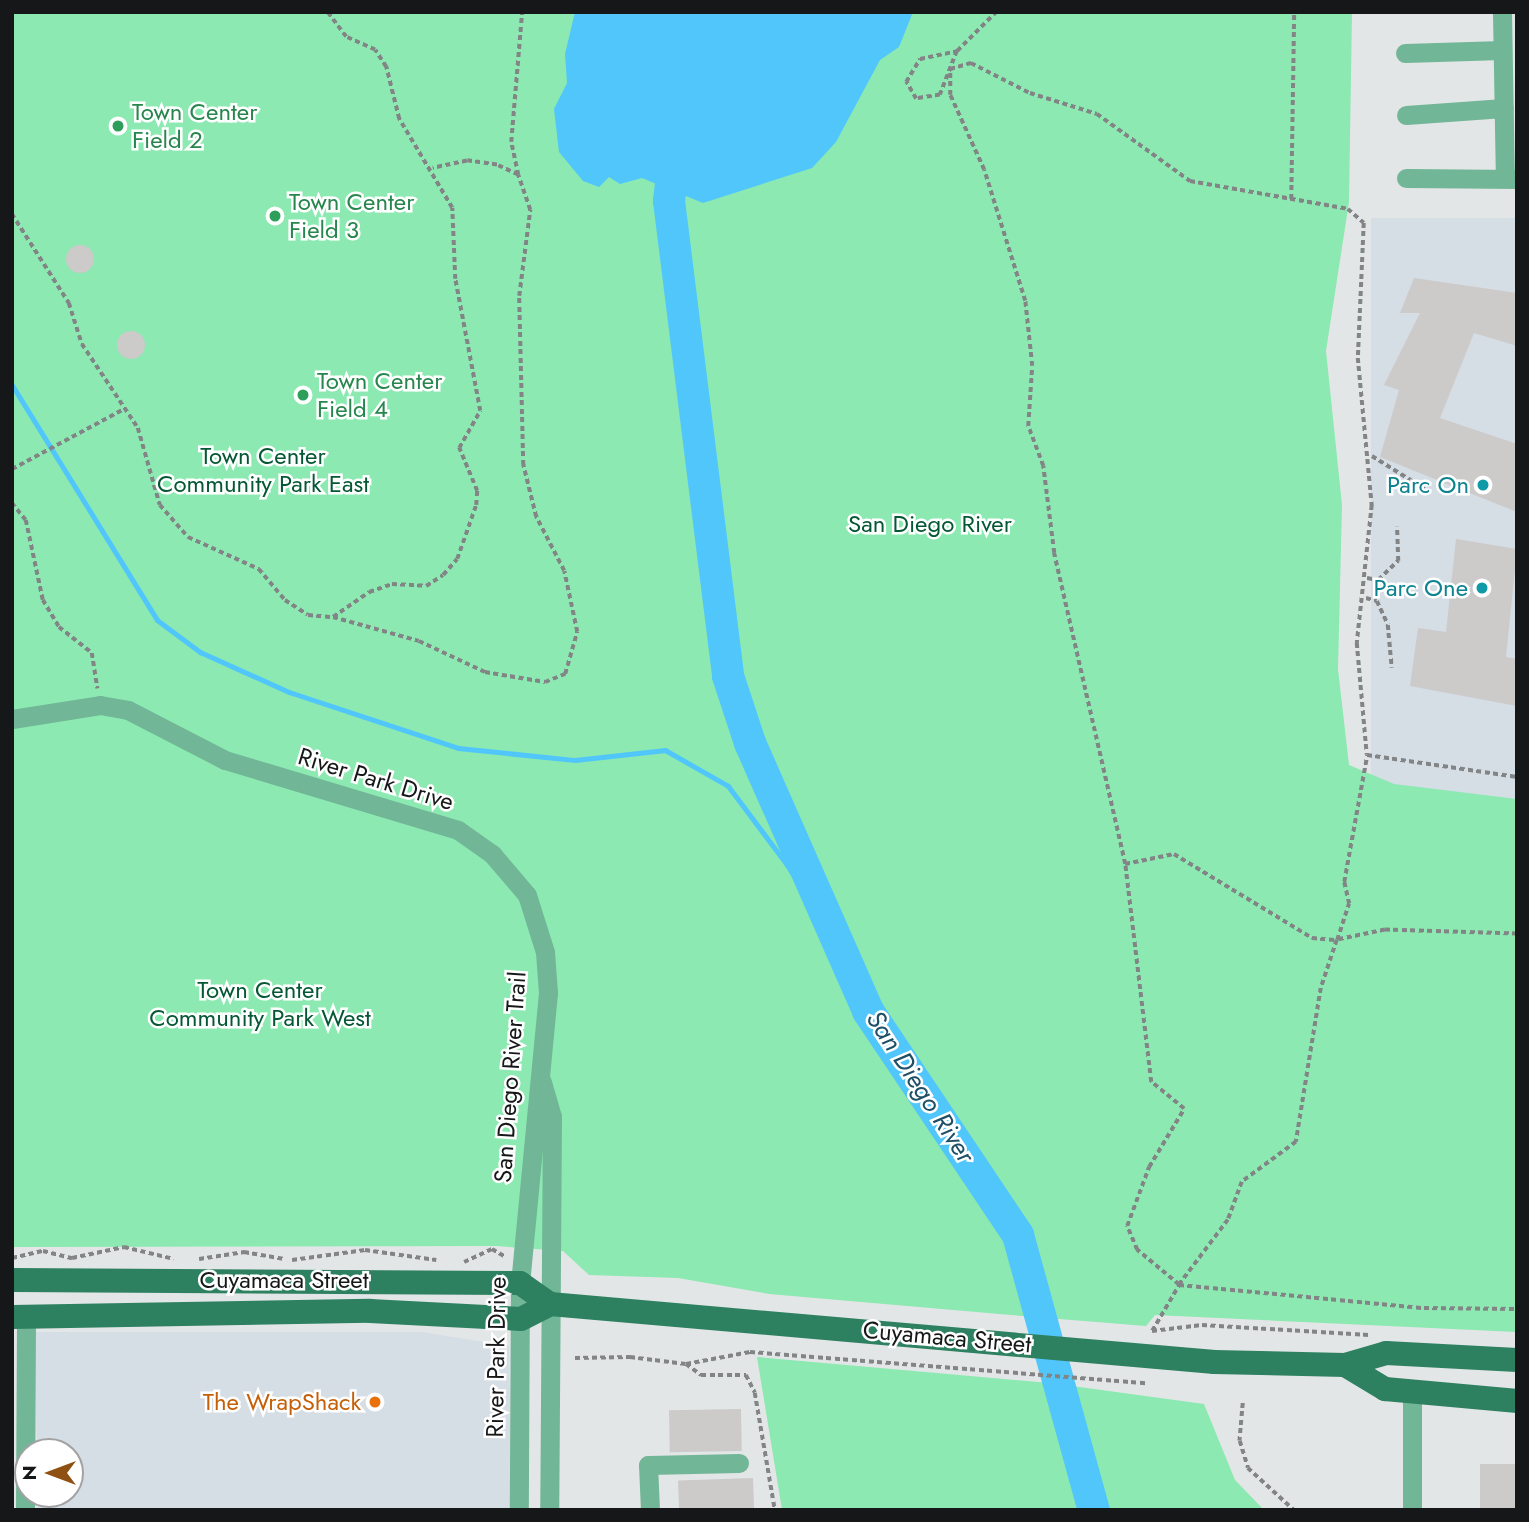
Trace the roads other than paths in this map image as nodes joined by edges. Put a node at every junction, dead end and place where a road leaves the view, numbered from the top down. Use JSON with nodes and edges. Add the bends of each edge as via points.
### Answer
{"nodes":[{"id":1,"x":1502,"y":12,"type":"edge"},
{"id":2,"x":1502,"y":50,"type":"junction"},
{"id":3,"x":1405,"y":53,"type":"dead end"},
{"id":4,"x":1406,"y":115,"type":"dead end"},
{"id":5,"x":1508,"y":115,"type":"edge"},
{"id":6,"x":1406,"y":178,"type":"dead end"},
{"id":7,"x":1511,"y":178,"type":"edge"},
{"id":8,"x":12,"y":719,"type":"edge"},
{"id":9,"x":542,"y":1080,"type":"junction"},
{"id":10,"x":517,"y":1272,"type":"junction"},
{"id":11,"x":12,"y":1280,"type":"edge"},
{"id":12,"x":550,"y":1304,"type":"junction"},
{"id":13,"x":19,"y":1317,"type":"edge"},
{"id":14,"x":521,"y":1319,"type":"junction"},
{"id":15,"x":1517,"y":1360,"type":"edge"},
{"id":16,"x":1345,"y":1365,"type":"junction"},
{"id":17,"x":1412,"y":1392,"type":"junction"},
{"id":18,"x":1517,"y":1401,"type":"edge"},
{"id":19,"x":739,"y":1463,"type":"dead end"},
{"id":20,"x":25,"y":1510,"type":"edge"},
{"id":21,"x":519,"y":1510,"type":"edge"},
{"id":22,"x":550,"y":1510,"type":"edge"},
{"id":23,"x":650,"y":1510,"type":"edge"},
{"id":24,"x":1412,"y":1510,"type":"edge"}],
"edges":[{"from":1,"to":2,"type":"street"},
{"from":2,"to":3,"type":"street"},
{"from":2,"to":5,"type":"street"},
{"from":4,"to":5,"type":"street"},
{"from":5,"to":7,"type":"street"},
{"from":6,"to":7,"type":"street"},
{"from":8,"to":9,"type":"street","name":"River Park Drive","via":[[100,705],[128,710],[225,760],[458,830],[492,854],[527,895],[545,952]]},
{"from":9,"to":10,"type":"street","name":"River Park Drive","via":[[532,1116]]},
{"from":9,"to":12,"type":"street","name":"River Park Drive","via":[[552,1116]]},
{"from":10,"to":11,"type":"main road","name":"Cuyamaca Street"},
{"from":10,"to":12,"type":"main road"},
{"from":10,"to":14,"type":"street","name":"River Park Drive"},
{"from":12,"to":14,"type":"main road"},
{"from":12,"to":16,"type":"main road","name":"Cuyamaca Street","via":[[1142,1354]]},
{"from":12,"to":22,"type":"street","name":"River Park Drive"},
{"from":13,"to":14,"type":"main road","name":"Cuyamaca Street","via":[[370,1311]]},
{"from":13,"to":20,"type":"street"},
{"from":14,"to":21,"type":"street","name":"River Park Drive"},
{"from":15,"to":16,"type":"main road","name":"Cuyamaca Street","via":[[1386,1353]]},
{"from":16,"to":17,"type":"main road","name":"Cuyamaca Street","via":[[1385,1389]]},
{"from":17,"to":18,"type":"main road","name":"Cuyamaca Street"},
{"from":17,"to":24,"type":"street"},
{"from":19,"to":23,"type":"street","via":[[648,1465]]}]}
